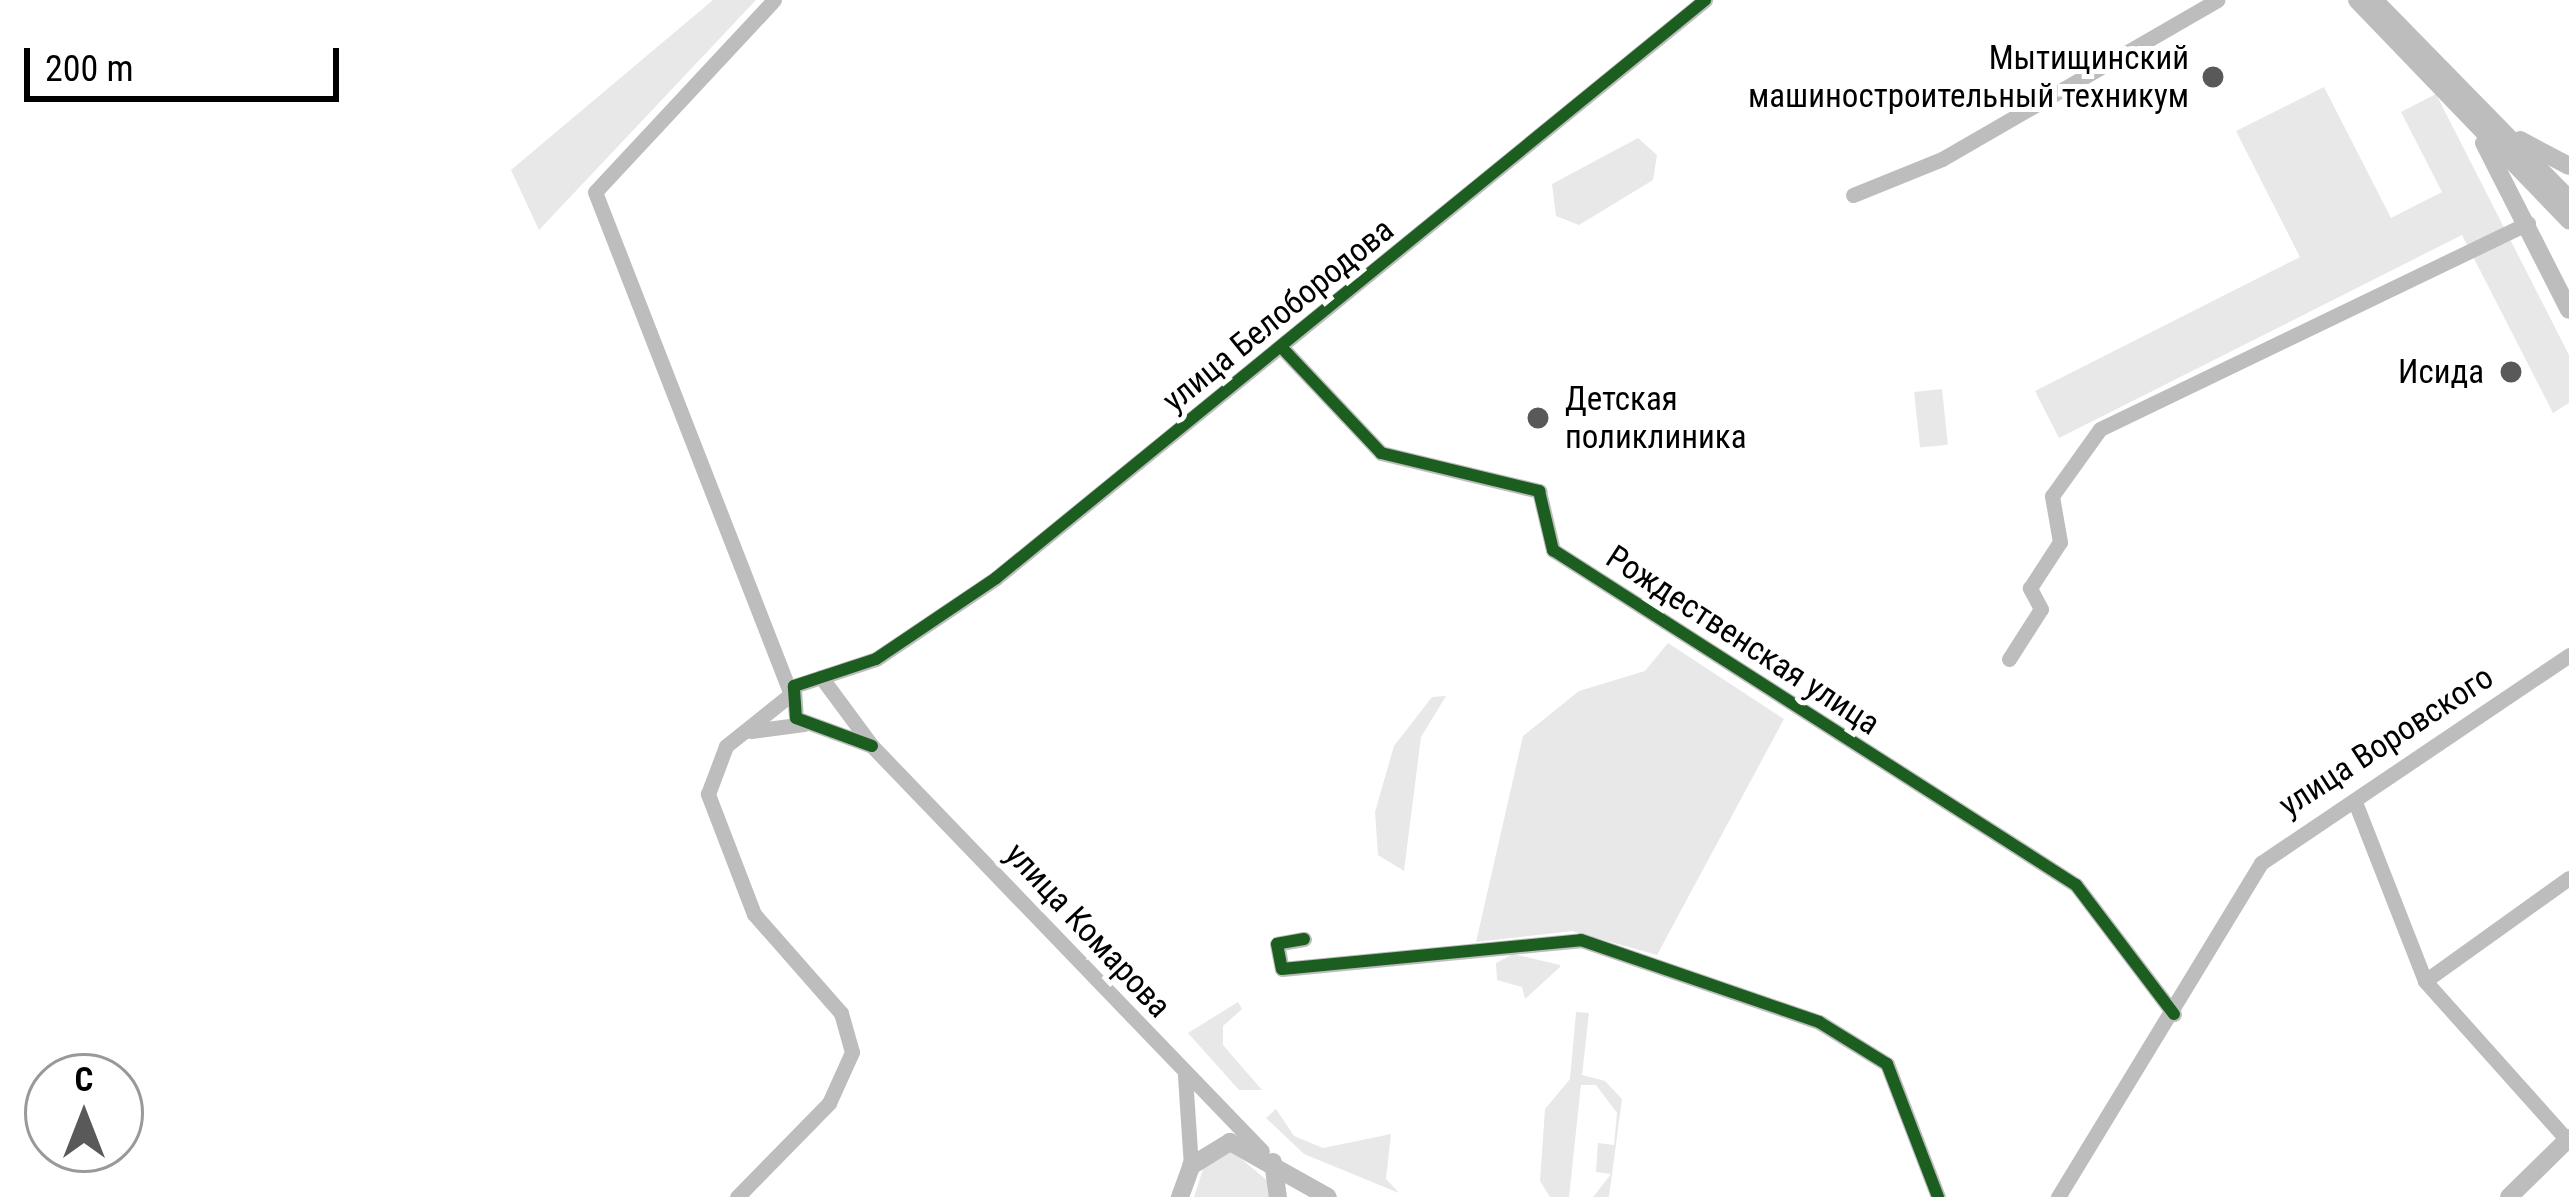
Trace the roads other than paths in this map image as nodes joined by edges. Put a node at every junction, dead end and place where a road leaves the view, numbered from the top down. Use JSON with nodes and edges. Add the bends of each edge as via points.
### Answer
{"nodes":[{"id":1,"x":774,"y":0,"type":"edge"},
{"id":2,"x":1705,"y":0,"type":"edge"},
{"id":3,"x":2217,"y":0,"type":"edge"},
{"id":4,"x":2356,"y":0,"type":"edge"},
{"id":5,"x":2374,"y":0,"type":"edge"},
{"id":6,"x":2473,"y":124,"type":"junction"},
{"id":7,"x":2506,"y":133,"type":"junction"},
{"id":8,"x":2569,"y":166,"type":"edge"},
{"id":9,"x":1853,"y":195,"type":"dead end"},
{"id":10,"x":2569,"y":200,"type":"edge"},
{"id":11,"x":2569,"y":220,"type":"edge"},
{"id":12,"x":2528,"y":223,"type":"junction"},
{"id":13,"x":2569,"y":310,"type":"edge"},
{"id":14,"x":1285,"y":351,"type":"junction"},
{"id":15,"x":778,"y":651,"type":"junction"},
{"id":16,"x":2569,"y":656,"type":"edge"},
{"id":17,"x":2008,"y":658,"type":"dead end"},
{"id":18,"x":876,"y":659,"type":"junction"},
{"id":19,"x":815,"y":676,"type":"junction"},
{"id":20,"x":790,"y":693,"type":"junction"},
{"id":21,"x":838,"y":700,"type":"junction"},
{"id":22,"x":811,"y":724,"type":"junction"},
{"id":23,"x":742,"y":734,"type":"junction"},
{"id":24,"x":872,"y":746,"type":"junction"},
{"id":25,"x":2355,"y":802,"type":"junction"},
{"id":26,"x":2569,"y":878,"type":"edge"},
{"id":27,"x":1304,"y":939,"type":"dead end"},
{"id":28,"x":2426,"y":981,"type":"junction"},
{"id":29,"x":2174,"y":1014,"type":"junction"},
{"id":30,"x":1185,"y":1076,"type":"junction"},
{"id":31,"x":2568,"y":1139,"type":"edge"},
{"id":32,"x":1268,"y":1156,"type":"junction"},
{"id":33,"x":1186,"y":1185,"type":"edge"},
{"id":34,"x":736,"y":1197,"type":"edge"},
{"id":35,"x":1278,"y":1197,"type":"edge"},
{"id":36,"x":1328,"y":1197,"type":"edge"},
{"id":37,"x":1938,"y":1197,"type":"edge"},
{"id":38,"x":2058,"y":1197,"type":"edge"},
{"id":39,"x":2509,"y":1197,"type":"edge"}],
"edges":[{"from":1,"to":15,"type":"street","via":[[595,188]]},
{"from":2,"to":14,"type":"street","name":"улица Белобородова"},
{"from":3,"to":9,"type":"street","via":[[1942,159]]},
{"from":4,"to":6,"type":"main road"},
{"from":5,"to":7,"type":"main road"},
{"from":6,"to":11,"type":"main road"},
{"from":6,"to":12,"type":"main road"},
{"from":7,"to":8,"type":"main road"},
{"from":7,"to":10,"type":"main road"},
{"from":12,"to":13,"type":"main road"},
{"from":12,"to":17,"type":"street","via":[[2101,429],[2052,496],[2060,542],[2030,588],[2041,609]]},
{"from":14,"to":18,"type":"street","name":"улица Белобородова"},
{"from":14,"to":29,"type":"street","name":"Рождественская улица","via":[[1373,448],[1538,491],[1553,550],[2076,885]]},
{"from":15,"to":19,"type":"street"},
{"from":15,"to":20,"type":"street"},
{"from":16,"to":25,"type":"street","name":"улица Воровского"},
{"from":18,"to":19,"type":"street","name":"улица Белобородова"},
{"from":18,"to":21,"type":"street","name":"улица Белобородова"},
{"from":19,"to":20,"type":"street"},
{"from":19,"to":21,"type":"street","name":"улица Комарова"},
{"from":20,"to":22,"type":"street"},
{"from":20,"to":23,"type":"street"},
{"from":21,"to":22,"type":"street","name":"улица Белобородова"},
{"from":21,"to":24,"type":"street","name":"улица Комарова"},
{"from":22,"to":23,"type":"street"},
{"from":22,"to":24,"type":"street","name":"улица Комарова"},
{"from":23,"to":34,"type":"street","via":[[709,776],[716,824],[754,914],[841,1013],[852,1043],[829,1103]]},
{"from":24,"to":30,"type":"street","name":"улица Комарова"},
{"from":25,"to":28,"type":"street"},
{"from":25,"to":29,"type":"street","name":"улица Воровского","via":[[2272,851]]},
{"from":26,"to":28,"type":"street"},
{"from":27,"to":37,"type":"street","via":[[1276,944],[1282,969],[1580,940],[1819,1022],[1887,1064]]},
{"from":28,"to":31,"type":"street"},
{"from":29,"to":38,"type":"street","name":"улица Воровского"},
{"from":30,"to":32,"type":"street","name":"улица Комарова"},
{"from":30,"to":33,"type":"street"},
{"from":31,"to":39,"type":"main road"},
{"from":32,"to":33,"type":"main road","via":[[1230,1142]]},
{"from":32,"to":35,"type":"main road"},
{"from":32,"to":36,"type":"main road"}]}
